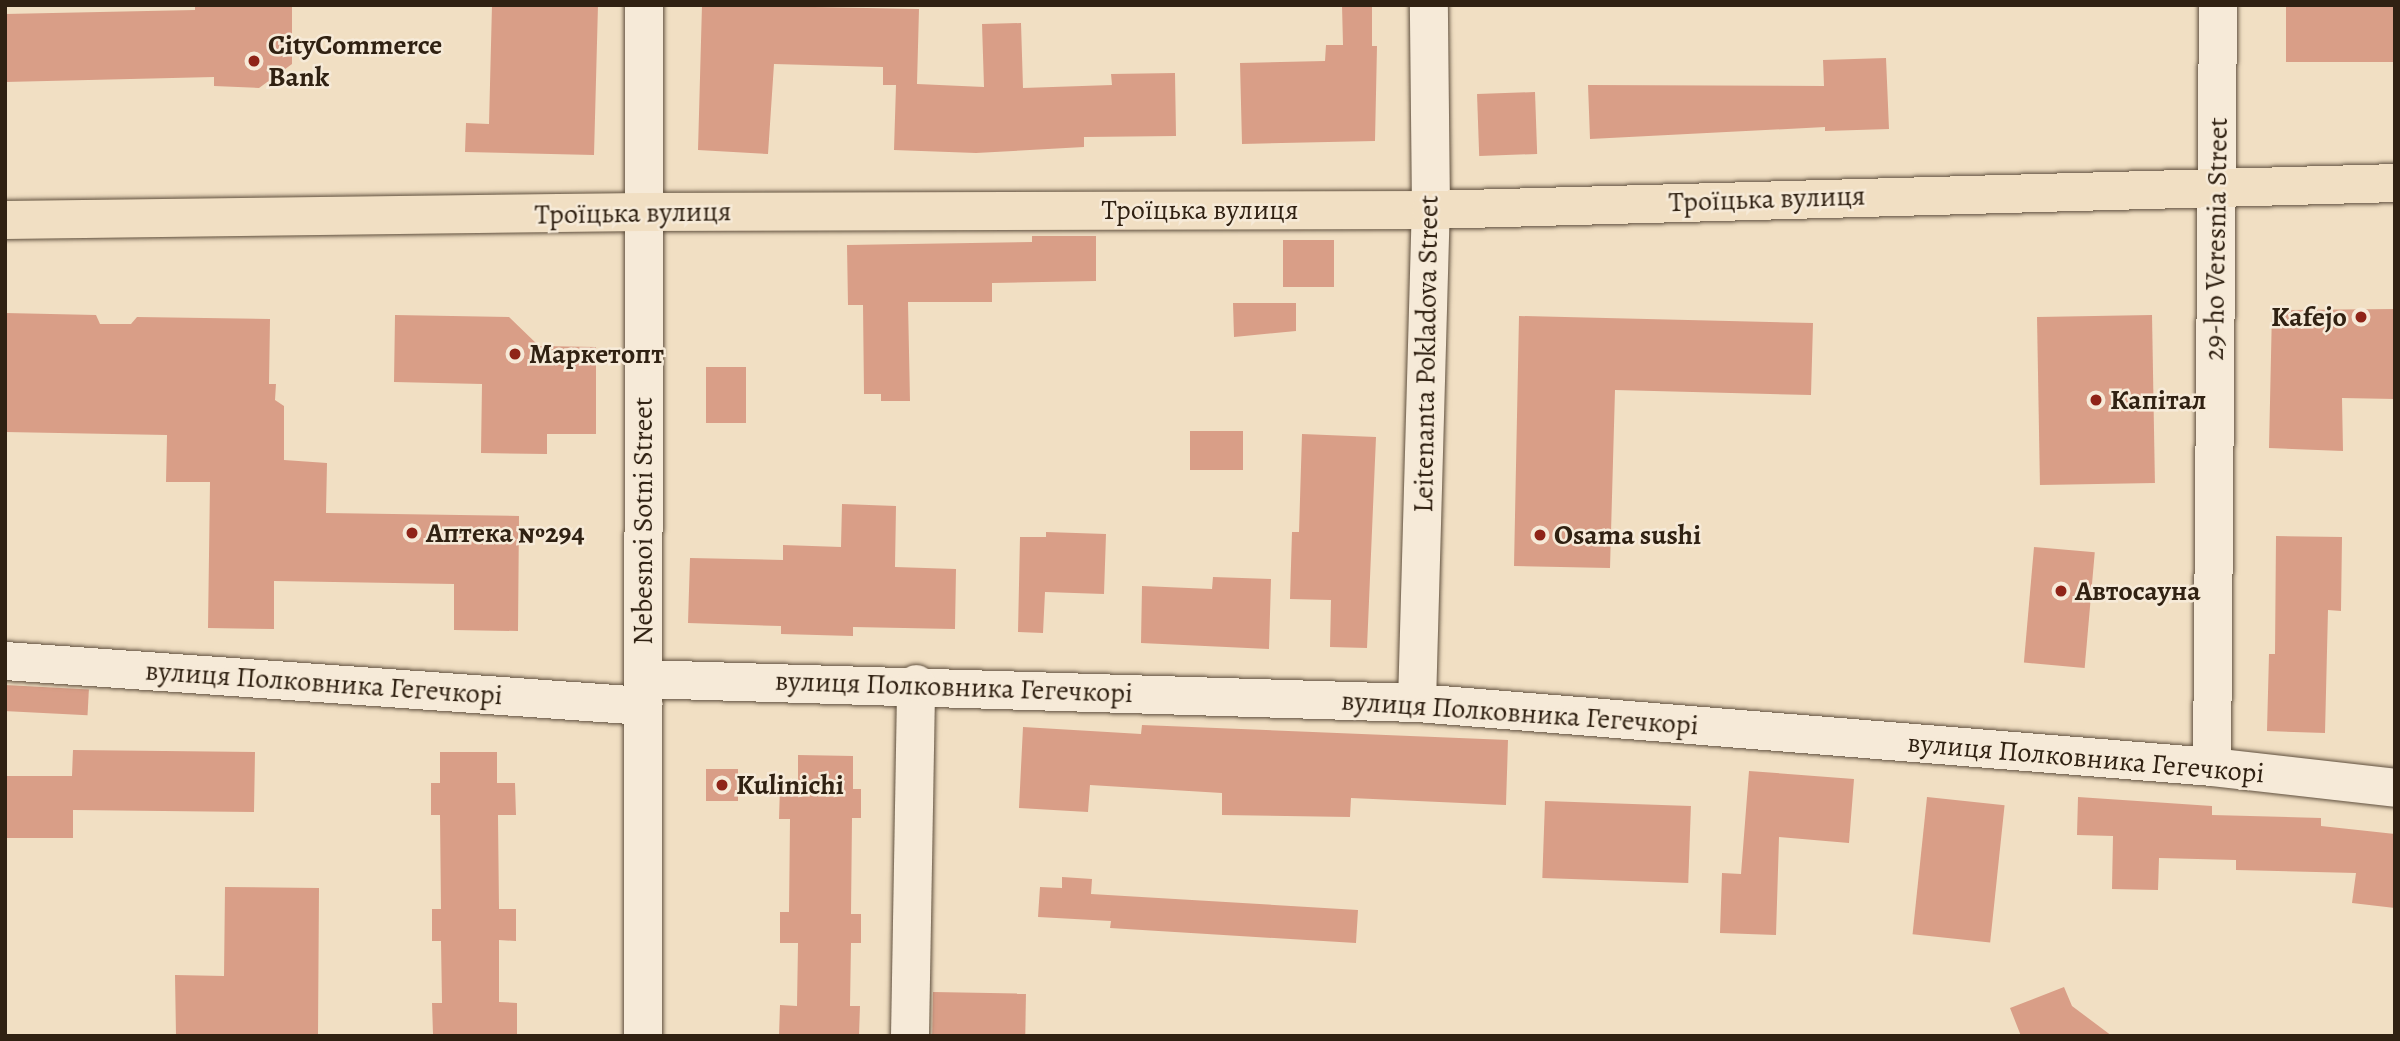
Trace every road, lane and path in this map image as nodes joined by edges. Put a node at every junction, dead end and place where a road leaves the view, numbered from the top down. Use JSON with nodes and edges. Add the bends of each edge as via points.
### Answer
{"nodes":[{"id":1,"x":644,"y":5,"type":"edge"},
{"id":2,"x":1429,"y":5,"type":"edge"},
{"id":3,"x":2218,"y":5,"type":"edge"},
{"id":4,"x":2395,"y":183,"type":"edge"},
{"id":5,"x":2217,"y":185,"type":"junction"},
{"id":6,"x":1431,"y":210,"type":"junction"},
{"id":7,"x":643,"y":212,"type":"junction"},
{"id":8,"x":5,"y":220,"type":"edge"},
{"id":9,"x":5,"y":661,"type":"edge"},
{"id":10,"x":916,"y":684,"type":"junction"},
{"id":11,"x":643,"y":693,"type":"junction"},
{"id":12,"x":1417,"y":703,"type":"junction"},
{"id":13,"x":2212,"y":767,"type":"junction"},
{"id":14,"x":2395,"y":788,"type":"edge"},
{"id":15,"x":643,"y":1036,"type":"edge"},
{"id":16,"x":910,"y":1036,"type":"edge"}],
"edges":[{"from":1,"to":7,"type":"street","name":"Nebesnoi Sotni Street"},
{"from":2,"to":6,"type":"street","name":"Leitenanta Pokladova Street"},
{"from":3,"to":5,"type":"street","name":"29-ho Veresnia Street"},
{"from":4,"to":5,"type":"main road","name":"Троїцька вулиця"},
{"from":5,"to":6,"type":"main road","name":"Троїцька вулиця"},
{"from":5,"to":13,"type":"street","name":"29-ho Veresnia Street"},
{"from":6,"to":7,"type":"main road","name":"Троїцька вулиця"},
{"from":6,"to":12,"type":"street","name":"Leitenanta Pokladova Street"},
{"from":7,"to":8,"type":"main road","name":"Троїцька вулиця"},
{"from":7,"to":11,"type":"street","name":"Nebesnoi Sotni Street"},
{"from":9,"to":11,"type":"street","name":"вулиця Полковника Гегечкорі"},
{"from":10,"to":11,"type":"street","name":"вулиця Полковника Гегечкорі"},
{"from":10,"to":12,"type":"street","name":"вулиця Полковника Гегечкорі"},
{"from":10,"to":16,"type":"street"},
{"from":11,"to":15,"type":"street","name":"Nebesnoi Sotni Street"},
{"from":12,"to":13,"type":"street","name":"вулиця Полковника Гегечкорі"},
{"from":13,"to":14,"type":"street","name":"вулиця Полковника Гегечкорі"}]}
